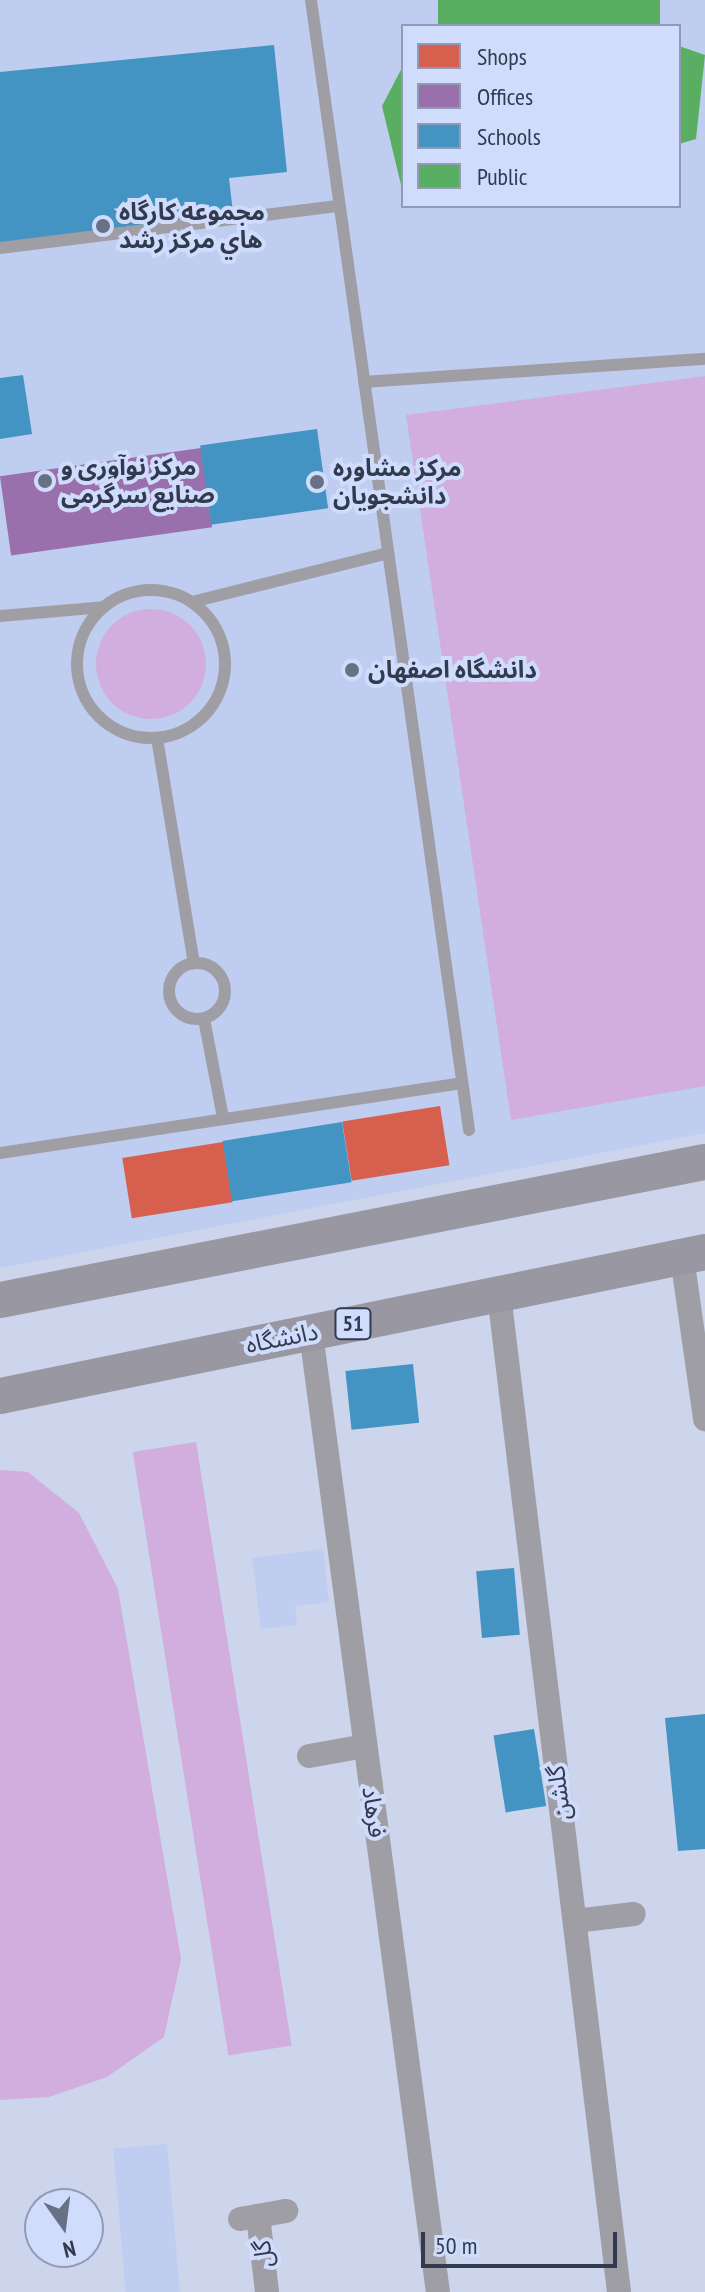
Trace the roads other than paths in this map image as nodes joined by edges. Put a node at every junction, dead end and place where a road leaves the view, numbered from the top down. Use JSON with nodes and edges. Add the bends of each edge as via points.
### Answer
{"nodes":[{"id":1,"x":311,"y":0,"type":"edge"},
{"id":2,"x":339,"y":206,"type":"junction"},
{"id":3,"x":0,"y":248,"type":"edge"},
{"id":4,"x":705,"y":359,"type":"edge"},
{"id":5,"x":364,"y":382,"type":"junction"},
{"id":6,"x":388,"y":553,"type":"junction"},
{"id":7,"x":192,"y":602,"type":"junction"},
{"id":8,"x":104,"y":607,"type":"junction"},
{"id":9,"x":0,"y":616,"type":"edge"},
{"id":10,"x":157,"y":738,"type":"junction"},
{"id":11,"x":194,"y":963,"type":"junction"},
{"id":12,"x":204,"y":1019,"type":"junction"},
{"id":13,"x":462,"y":1083,"type":"junction"},
{"id":14,"x":223,"y":1118,"type":"junction"},
{"id":15,"x":469,"y":1130,"type":"dead end"},
{"id":16,"x":0,"y":1153,"type":"edge"},
{"id":17,"x":705,"y":1162,"type":"edge"},
{"id":18,"x":694,"y":1254,"type":"edge"},
{"id":19,"x":499,"y":1294,"type":"junction"},
{"id":20,"x":0,"y":1300,"type":"edge"},
{"id":21,"x":311,"y":1333,"type":"junction"},
{"id":22,"x":0,"y":1396,"type":"edge"},
{"id":23,"x":705,"y":1419,"type":"edge"},
{"id":24,"x":365,"y":1746,"type":"junction"},
{"id":25,"x":309,"y":1756,"type":"dead end"},
{"id":26,"x":634,"y":1914,"type":"dead end"},
{"id":27,"x":575,"y":1921,"type":"junction"},
{"id":28,"x":286,"y":2211,"type":"dead end"},
{"id":29,"x":267,"y":2292,"type":"edge"},
{"id":30,"x":438,"y":2292,"type":"edge"},
{"id":31,"x":619,"y":2292,"type":"edge"}],
"edges":[{"from":1,"to":2,"type":"lane"},
{"from":2,"to":3,"type":"lane"},
{"from":2,"to":5,"type":"lane"},
{"from":4,"to":5,"type":"lane"},
{"from":5,"to":6,"type":"lane"},
{"from":6,"to":7,"type":"lane"},
{"from":6,"to":13,"type":"lane"},
{"from":7,"to":8,"type":"lane","via":[[148,590]]},
{"from":7,"to":10,"type":"lane","via":[[219,632],[223,683],[199,721]]},
{"from":8,"to":9,"type":"lane"},
{"from":8,"to":10,"type":"lane","via":[[79,649],[84,695],[115,729]]},
{"from":10,"to":11,"type":"lane"},
{"from":11,"to":12,"type":"lane","via":[[213,968],[225,985],[224,1001]]},
{"from":11,"to":12,"type":"lane","via":[[175,974],[170,998],[181,1014]]},
{"from":12,"to":14,"type":"lane"},
{"from":13,"to":14,"type":"lane"},
{"from":13,"to":15,"type":"lane"},
{"from":14,"to":16,"type":"lane"},
{"from":17,"to":20,"type":"main road"},
{"from":18,"to":19,"type":"main road","name":"دانشگاه","number":"51"},
{"from":18,"to":23,"type":"street"},
{"from":19,"to":21,"type":"main road","name":"دانشگاه","number":"51"},
{"from":19,"to":27,"type":"street","name":"گلشن"},
{"from":21,"to":22,"type":"main road","name":"دانشگاه","number":"51"},
{"from":21,"to":24,"type":"street","name":"فرهاد"},
{"from":24,"to":25,"type":"street"},
{"from":24,"to":30,"type":"street","name":"فرهاد"},
{"from":26,"to":27,"type":"street"},
{"from":27,"to":31,"type":"street","name":"گلشن"},
{"from":28,"to":29,"type":"street","name":"گل","via":[[249,2218]]}]}
